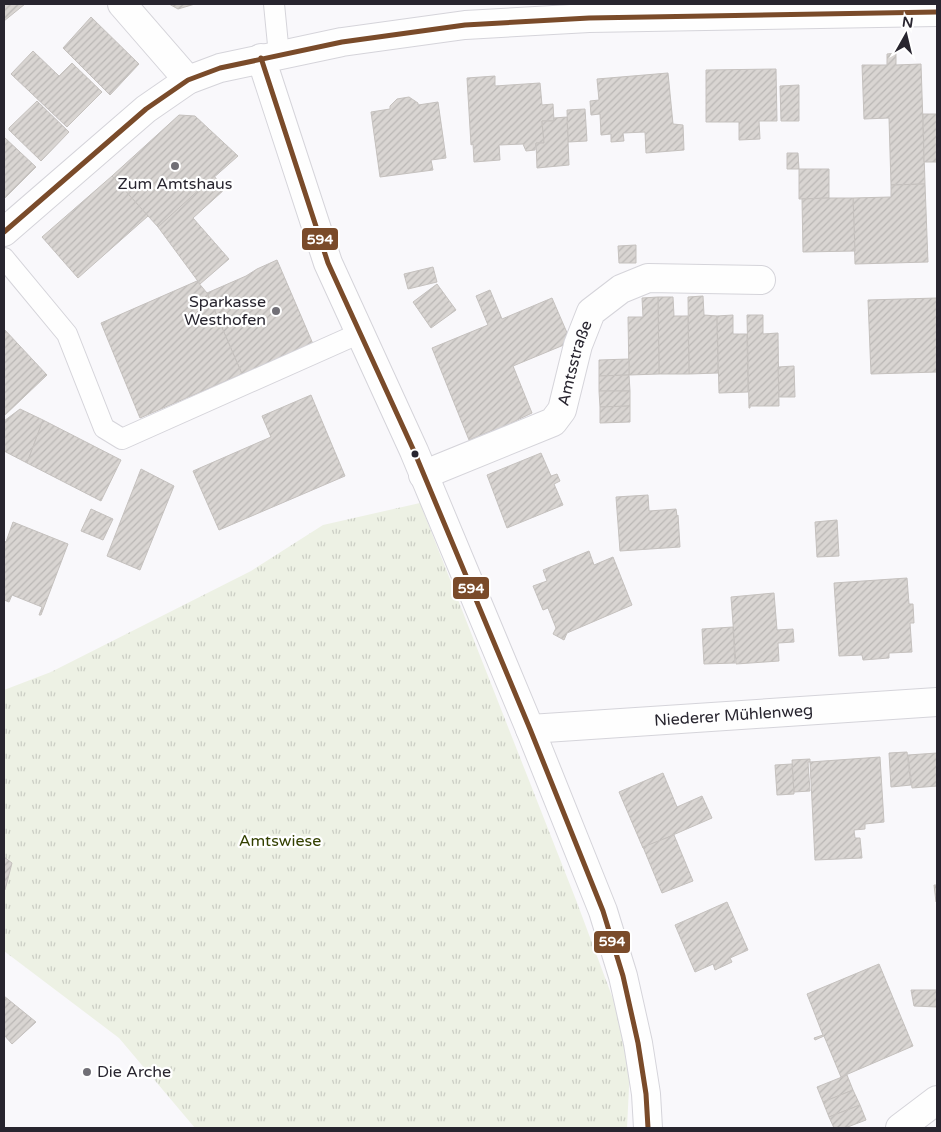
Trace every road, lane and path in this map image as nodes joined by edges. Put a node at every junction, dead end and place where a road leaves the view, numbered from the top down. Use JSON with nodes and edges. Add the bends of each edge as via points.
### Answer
{"nodes":[{"id":1,"x":122,"y":4,"type":"edge"},
{"id":2,"x":274,"y":4,"type":"edge"},
{"id":3,"x":707,"y":10,"type":"edge"},
{"id":4,"x":937,"y":12,"type":"edge"},
{"id":5,"x":270,"y":57,"type":"junction"},
{"id":6,"x":188,"y":80,"type":"junction"},
{"id":7,"x":4,"y":232,"type":"edge"},
{"id":8,"x":4,"y":258,"type":"edge"},
{"id":9,"x":761,"y":280,"type":"dead end"},
{"id":10,"x":360,"y":332,"type":"junction"},
{"id":11,"x":423,"y":474,"type":"junction"},
{"id":12,"x":937,"y":702,"type":"edge"},
{"id":13,"x":530,"y":729,"type":"junction"},
{"id":14,"x":937,"y":1100,"type":"edge"},
{"id":15,"x":648,"y":1128,"type":"edge"},
{"id":16,"x":900,"y":1128,"type":"edge"}],
"edges":[{"from":1,"to":6,"type":"street"},
{"from":2,"to":5,"type":"lane"},
{"from":3,"to":4,"type":"street"},
{"from":3,"to":5,"type":"street","via":[[465,26],[342,42]]},
{"from":5,"to":6,"type":"street","via":[[220,68]]},
{"from":5,"to":10,"type":"street","via":[[315,227]]},
{"from":6,"to":7,"type":"street","via":[[146,110]]},
{"from":8,"to":10,"type":"lane","via":[[67,334],[104,428],[122,439]]},
{"from":9,"to":11,"type":"street","name":"Amtsstraße","via":[[648,278],[621,289],[591,312],[578,345],[562,410],[553,422]]},
{"from":10,"to":11,"type":"street"},
{"from":11,"to":13,"type":"street"},
{"from":12,"to":13,"type":"street","name":"Niederer Mühlenweg"},
{"from":13,"to":15,"type":"street","via":[[602,911],[623,976],[638,1043]]},
{"from":14,"to":16,"type":"street"}]}
